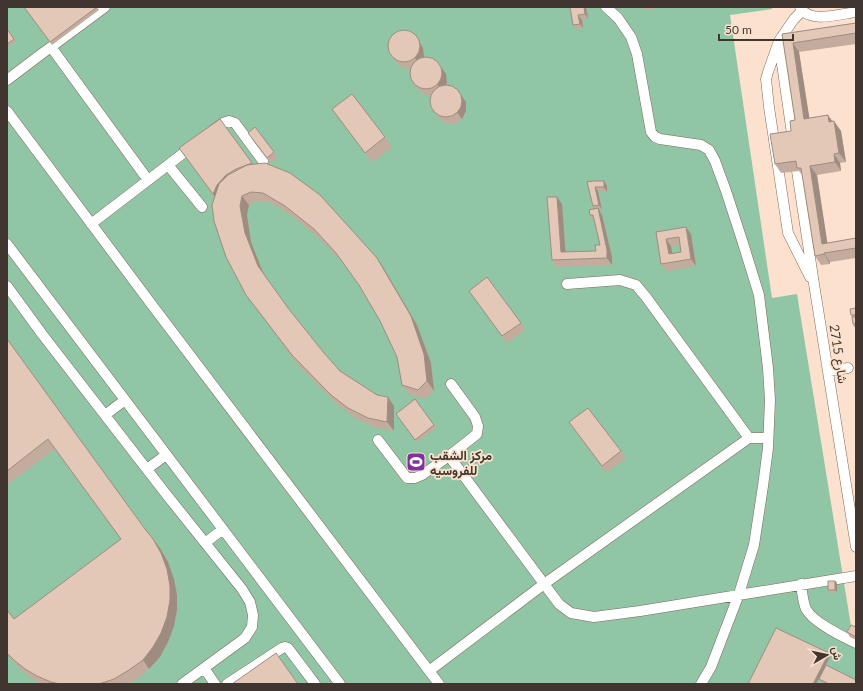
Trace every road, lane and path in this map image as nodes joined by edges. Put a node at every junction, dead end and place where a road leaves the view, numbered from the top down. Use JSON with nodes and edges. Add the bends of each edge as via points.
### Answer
{"nodes":[{"id":1,"x":105,"y":7,"type":"edge"},
{"id":2,"x":606,"y":7,"type":"edge"},
{"id":3,"x":801,"y":9,"type":"edge"},
{"id":4,"x":856,"y":12,"type":"edge"},
{"id":5,"x":779,"y":41,"type":"junction"},
{"id":6,"x":51,"y":47,"type":"junction"},
{"id":7,"x":7,"y":80,"type":"edge"},
{"id":8,"x":7,"y":111,"type":"edge"},
{"id":9,"x":773,"y":135,"type":"junction"},
{"id":10,"x":263,"y":161,"type":"dead end"},
{"id":11,"x":168,"y":165,"type":"junction"},
{"id":12,"x":797,"y":171,"type":"edge"},
{"id":13,"x":148,"y":180,"type":"junction"},
{"id":14,"x":799,"y":181,"type":"junction"},
{"id":15,"x":780,"y":184,"type":"junction"},
{"id":16,"x":202,"y":207,"type":"dead end"},
{"id":17,"x":91,"y":224,"type":"junction"},
{"id":18,"x":7,"y":244,"type":"edge"},
{"id":19,"x":567,"y":284,"type":"dead end"},
{"id":20,"x":814,"y":284,"type":"junction"},
{"id":21,"x":7,"y":286,"type":"edge"},
{"id":22,"x":848,"y":368,"type":"dead end"},
{"id":23,"x":828,"y":371,"type":"junction"},
{"id":24,"x":451,"y":384,"type":"dead end"},
{"id":25,"x":125,"y":400,"type":"junction"},
{"id":26,"x":105,"y":415,"type":"junction"},
{"id":27,"x":749,"y":438,"type":"junction"},
{"id":28,"x":768,"y":438,"type":"junction"},
{"id":29,"x":378,"y":440,"type":"dead end"},
{"id":30,"x":166,"y":455,"type":"junction"},
{"id":31,"x":449,"y":456,"type":"junction"},
{"id":32,"x":147,"y":469,"type":"junction"},
{"id":33,"x":853,"y":509,"type":"edge"},
{"id":34,"x":223,"y":529,"type":"junction"},
{"id":35,"x":205,"y":543,"type":"junction"},
{"id":36,"x":856,"y":547,"type":"edge"},
{"id":37,"x":856,"y":576,"type":"edge"},
{"id":38,"x":544,"y":584,"type":"junction"},
{"id":39,"x":802,"y":584,"type":"junction"},
{"id":40,"x":739,"y":594,"type":"junction"},
{"id":41,"x":856,"y":643,"type":"edge"},
{"id":42,"x":204,"y":668,"type":"junction"},
{"id":43,"x":429,"y":671,"type":"junction"},
{"id":44,"x":182,"y":684,"type":"edge"},
{"id":45,"x":215,"y":684,"type":"edge"},
{"id":46,"x":227,"y":684,"type":"edge"},
{"id":47,"x":315,"y":684,"type":"edge"},
{"id":48,"x":340,"y":684,"type":"edge"},
{"id":49,"x":439,"y":684,"type":"edge"},
{"id":50,"x":701,"y":684,"type":"edge"}],
"edges":[{"from":1,"to":6,"type":"street"},
{"from":2,"to":28,"type":"street","via":[[618,18],[631,37],[651,132],[660,139],[701,146],[709,150],[715,161],[758,295],[768,368]]},
{"from":3,"to":4,"type":"street","via":[[810,16],[820,17]]},
{"from":3,"to":5,"type":"street","name":"شارع 2715"},
{"from":5,"to":9,"type":"street","name":"شارع 2715","via":[[766,79]]},
{"from":5,"to":9,"type":"street","via":[[792,136]]},
{"from":6,"to":7,"type":"street"},
{"from":6,"to":13,"type":"street"},
{"from":8,"to":17,"type":"street"},
{"from":9,"to":15,"type":"street","name":"شارع 2715"},
{"from":10,"to":11,"type":"street","via":[[235,123],[229,121]]},
{"from":11,"to":13,"type":"street"},
{"from":11,"to":16,"type":"street"},
{"from":12,"to":14,"type":"street","name":"شارع 2715"},
{"from":13,"to":17,"type":"street"},
{"from":14,"to":15,"type":"street"},
{"from":14,"to":20,"type":"street","name":"شارع 2715"},
{"from":15,"to":20,"type":"street","name":"شارع 2715","via":[[788,234]]},
{"from":17,"to":43,"type":"street"},
{"from":18,"to":25,"type":"street"},
{"from":19,"to":27,"type":"street","via":[[620,280],[636,285]]},
{"from":20,"to":23,"type":"street","name":"شارع 2715"},
{"from":21,"to":26,"type":"street"},
{"from":22,"to":23,"type":"street"},
{"from":23,"to":33,"type":"street","name":"شارع 2715"},
{"from":24,"to":31,"type":"street","via":[[475,417],[478,426],[477,434]]},
{"from":25,"to":26,"type":"street"},
{"from":25,"to":30,"type":"street"},
{"from":26,"to":32,"type":"street"},
{"from":27,"to":28,"type":"street"},
{"from":27,"to":38,"type":"street"},
{"from":28,"to":40,"type":"street","via":[[754,545]]},
{"from":29,"to":31,"type":"street","via":[[407,478],[415,478]]},
{"from":30,"to":32,"type":"street"},
{"from":30,"to":34,"type":"street"},
{"from":31,"to":38,"type":"street"},
{"from":32,"to":35,"type":"street"},
{"from":33,"to":36,"type":"street","name":"شارع 2715"},
{"from":34,"to":35,"type":"street"},
{"from":34,"to":48,"type":"street"},
{"from":35,"to":42,"type":"street","via":[[242,589],[250,602],[253,615],[252,627],[245,638]]},
{"from":37,"to":39,"type":"street"},
{"from":38,"to":40,"type":"street","via":[[559,604],[570,613],[594,617]]},
{"from":38,"to":43,"type":"street"},
{"from":39,"to":40,"type":"street"},
{"from":39,"to":41,"type":"street","via":[[806,610],[840,636]]},
{"from":40,"to":50,"type":"street"},
{"from":42,"to":44,"type":"street"},
{"from":42,"to":45,"type":"street"},
{"from":43,"to":49,"type":"street"},
{"from":46,"to":47,"type":"street","via":[[285,647]]}]}
